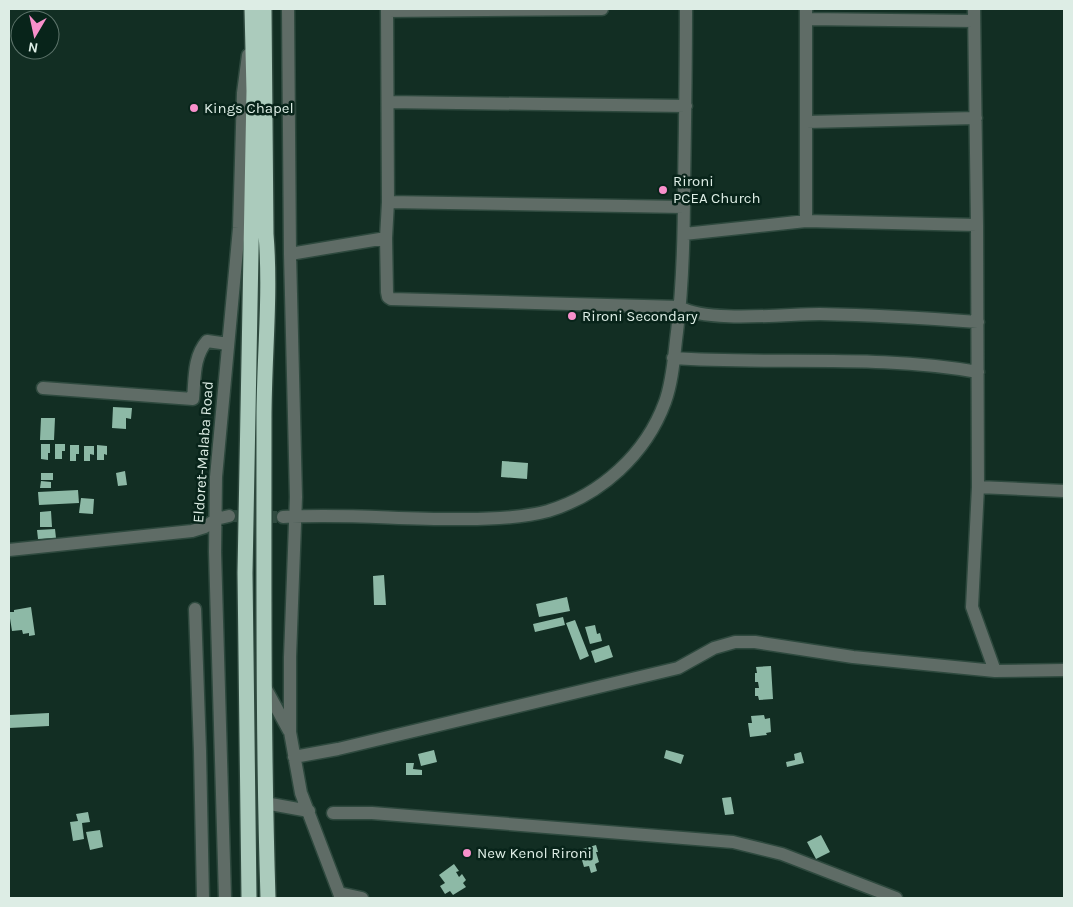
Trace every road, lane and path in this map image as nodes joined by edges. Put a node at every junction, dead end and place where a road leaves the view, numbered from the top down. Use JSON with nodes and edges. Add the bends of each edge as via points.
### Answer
{"nodes":[{"id":1,"x":247,"y":9,"type":"edge"},
{"id":2,"x":252,"y":9,"type":"edge"},
{"id":3,"x":264,"y":9,"type":"edge"},
{"id":4,"x":288,"y":9,"type":"edge"},
{"id":5,"x":602,"y":9,"type":"edge"},
{"id":6,"x":686,"y":9,"type":"edge"},
{"id":7,"x":388,"y":10,"type":"edge"},
{"id":8,"x":806,"y":14,"type":"edge"},
{"id":9,"x":974,"y":15,"type":"edge"},
{"id":10,"x":388,"y":102,"type":"junction"},
{"id":11,"x":686,"y":106,"type":"junction"},
{"id":12,"x":976,"y":118,"type":"junction"},
{"id":13,"x":806,"y":122,"type":"junction"},
{"id":14,"x":388,"y":202,"type":"junction"},
{"id":15,"x":684,"y":207,"type":"junction"},
{"id":16,"x":806,"y":221,"type":"junction"},
{"id":17,"x":978,"y":225,"type":"junction"},
{"id":18,"x":684,"y":234,"type":"junction"},
{"id":19,"x":386,"y":238,"type":"junction"},
{"id":20,"x":290,"y":254,"type":"junction"},
{"id":21,"x":680,"y":307,"type":"junction"},
{"id":22,"x":978,"y":322,"type":"junction"},
{"id":23,"x":228,"y":344,"type":"junction"},
{"id":24,"x":673,"y":358,"type":"junction"},
{"id":25,"x":978,"y":372,"type":"junction"},
{"id":26,"x":43,"y":388,"type":"dead end"},
{"id":27,"x":978,"y":486,"type":"junction"},
{"id":28,"x":1064,"y":491,"type":"edge"},
{"id":29,"x":229,"y":516,"type":"tunnel mouth"},
{"id":30,"x":296,"y":516,"type":"junction"},
{"id":31,"x":283,"y":517,"type":"tunnel mouth"},
{"id":32,"x":216,"y":519,"type":"junction"},
{"id":33,"x":9,"y":550,"type":"edge"},
{"id":34,"x":195,"y":609,"type":"dead end"},
{"id":35,"x":1064,"y":670,"type":"edge"},
{"id":36,"x":995,"y":671,"type":"junction"},
{"id":37,"x":265,"y":687,"type":"junction"},
{"id":38,"x":290,"y":732,"type":"junction"},
{"id":39,"x":294,"y":757,"type":"junction"},
{"id":40,"x":265,"y":803,"type":"junction"},
{"id":41,"x":309,"y":811,"type":"junction"},
{"id":42,"x":333,"y":813,"type":"dead end"},
{"id":43,"x":340,"y":896,"type":"edge"},
{"id":44,"x":203,"y":898,"type":"edge"},
{"id":45,"x":225,"y":898,"type":"edge"},
{"id":46,"x":249,"y":898,"type":"edge"},
{"id":47,"x":268,"y":898,"type":"edge"},
{"id":48,"x":362,"y":898,"type":"edge"},
{"id":49,"x":896,"y":898,"type":"edge"}],
"edges":[{"from":1,"to":23,"type":"street","name":"Eldoret-Malaba Road","via":[[248,63],[243,93],[239,228]]},
{"from":2,"to":46,"type":"highway","via":[[254,101],[245,573]]},
{"from":3,"to":37,"type":"highway","via":[[268,261],[264,380]]},
{"from":4,"to":20,"type":"street"},
{"from":5,"to":7,"type":"street"},
{"from":6,"to":11,"type":"street"},
{"from":7,"to":10,"type":"street"},
{"from":8,"to":9,"type":"street"},
{"from":8,"to":13,"type":"street"},
{"from":9,"to":12,"type":"street"},
{"from":10,"to":11,"type":"street"},
{"from":10,"to":14,"type":"street"},
{"from":11,"to":15,"type":"street"},
{"from":12,"to":13,"type":"street"},
{"from":12,"to":17,"type":"street"},
{"from":13,"to":16,"type":"street"},
{"from":14,"to":15,"type":"street"},
{"from":14,"to":19,"type":"street"},
{"from":15,"to":18,"type":"street"},
{"from":16,"to":17,"type":"street"},
{"from":16,"to":18,"type":"street"},
{"from":17,"to":22,"type":"street"},
{"from":18,"to":21,"type":"street"},
{"from":19,"to":20,"type":"street"},
{"from":19,"to":21,"type":"street","via":[[387,292],[391,300]]},
{"from":20,"to":30,"type":"street"},
{"from":21,"to":22,"type":"street","via":[[697,314],[724,316],[818,314]]},
{"from":21,"to":24,"type":"street"},
{"from":22,"to":25,"type":"street"},
{"from":23,"to":26,"type":"street","via":[[207,341],[200,349],[193,399]]},
{"from":23,"to":32,"type":"street","name":"Eldoret-Malaba Road","via":[[216,477]]},
{"from":24,"to":25,"type":"street","via":[[876,361]]},
{"from":24,"to":30,"type":"street","via":[[665,401],[642,446],[622,469],[567,504],[528,515],[483,519]]},
{"from":25,"to":27,"type":"street"},
{"from":27,"to":28,"type":"street"},
{"from":27,"to":36,"type":"street","via":[[972,606]]},
{"from":29,"to":32,"type":"street"},
{"from":30,"to":31,"type":"street"},
{"from":30,"to":38,"type":"street"},
{"from":32,"to":33,"type":"street","via":[[192,531]]},
{"from":32,"to":45,"type":"street","name":"Eldoret-Malaba Road"},
{"from":34,"to":44,"type":"street"},
{"from":35,"to":36,"type":"street"},
{"from":36,"to":39,"type":"street","via":[[735,642],[714,648],[678,668]]},
{"from":37,"to":38,"type":"street"},
{"from":37,"to":40,"type":"highway"},
{"from":38,"to":39,"type":"street"},
{"from":39,"to":41,"type":"street","via":[[301,793]]},
{"from":40,"to":41,"type":"street"},
{"from":40,"to":47,"type":"highway"},
{"from":41,"to":43,"type":"street"},
{"from":42,"to":49,"type":"street","via":[[372,813],[733,842],[782,854]]},
{"from":43,"to":48,"type":"street"}]}
